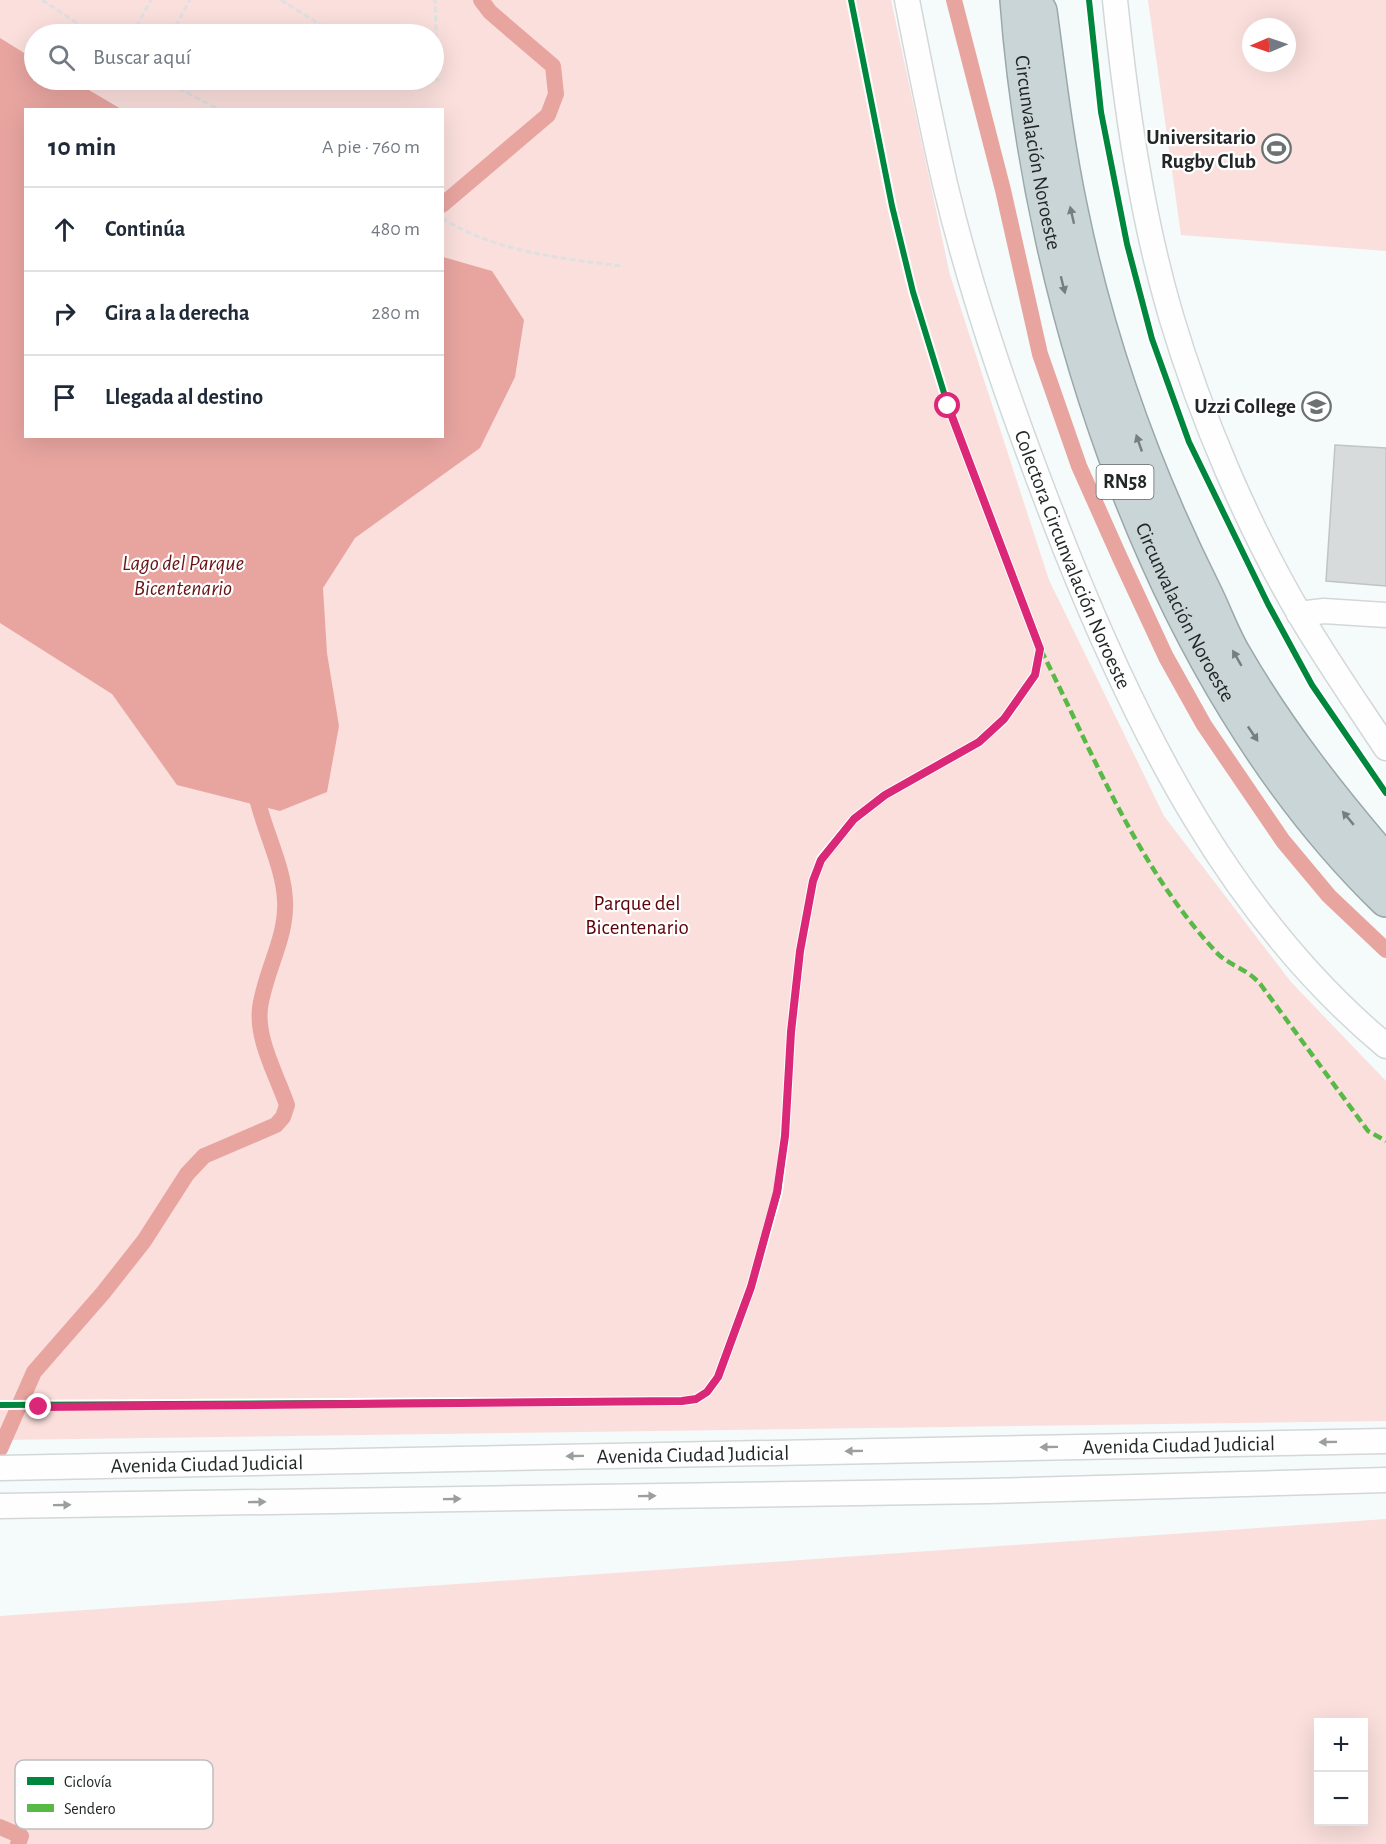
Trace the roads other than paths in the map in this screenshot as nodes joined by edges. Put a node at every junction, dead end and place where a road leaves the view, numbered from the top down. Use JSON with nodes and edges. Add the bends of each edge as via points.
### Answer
{"nodes":[{"id":1,"x":907,"y":0,"type":"edge"},
{"id":2,"x":1017,"y":0,"type":"edge"},
{"id":3,"x":1038,"y":0,"type":"edge"},
{"id":4,"x":1115,"y":0,"type":"edge"},
{"id":5,"x":1299,"y":614,"type":"junction"},
{"id":6,"x":1386,"y":615,"type":"edge"},
{"id":7,"x":1386,"y":748,"type":"edge"},
{"id":8,"x":1386,"y":862,"type":"edge"},
{"id":9,"x":1386,"y":900,"type":"edge"},
{"id":10,"x":1386,"y":1046,"type":"edge"},
{"id":11,"x":1386,"y":1441,"type":"edge"},
{"id":12,"x":0,"y":1468,"type":"edge"},
{"id":13,"x":1386,"y":1480,"type":"edge"},
{"id":14,"x":2,"y":1506,"type":"edge"}],
"edges":[{"from":1,"to":10,"type":"street","name":"Colectora Circunvalación Noroeste","via":[[946,186],[976,297],[1048,505],[1122,684],[1197,824],[1272,931]]},
{"from":2,"to":9,"type":"highway","name":"Circunvalación Noroeste","number":"RN58","one_way":true,"via":[[1027,98],[1058,266],[1083,362],[1129,495],[1180,606],[1233,705],[1316,820]]},
{"from":8,"to":3,"type":"highway","name":"Circunvalación Noroeste","number":"RN58","one_way":true,"via":[[1289,741],[1235,657],[1146,464],[1112,365],[1071,211]]},
{"from":4,"to":5,"type":"street","via":[[1136,152],[1171,316],[1219,448]]},
{"from":5,"to":6,"type":"street","via":[[1324,611]]},
{"from":5,"to":7,"type":"street"},
{"from":11,"to":12,"type":"street","name":"Avenida Ciudad Judicial","one_way":true},
{"from":14,"to":13,"type":"street","name":"Avenida Ciudad Judicial","one_way":true,"via":[[964,1491]]}]}
